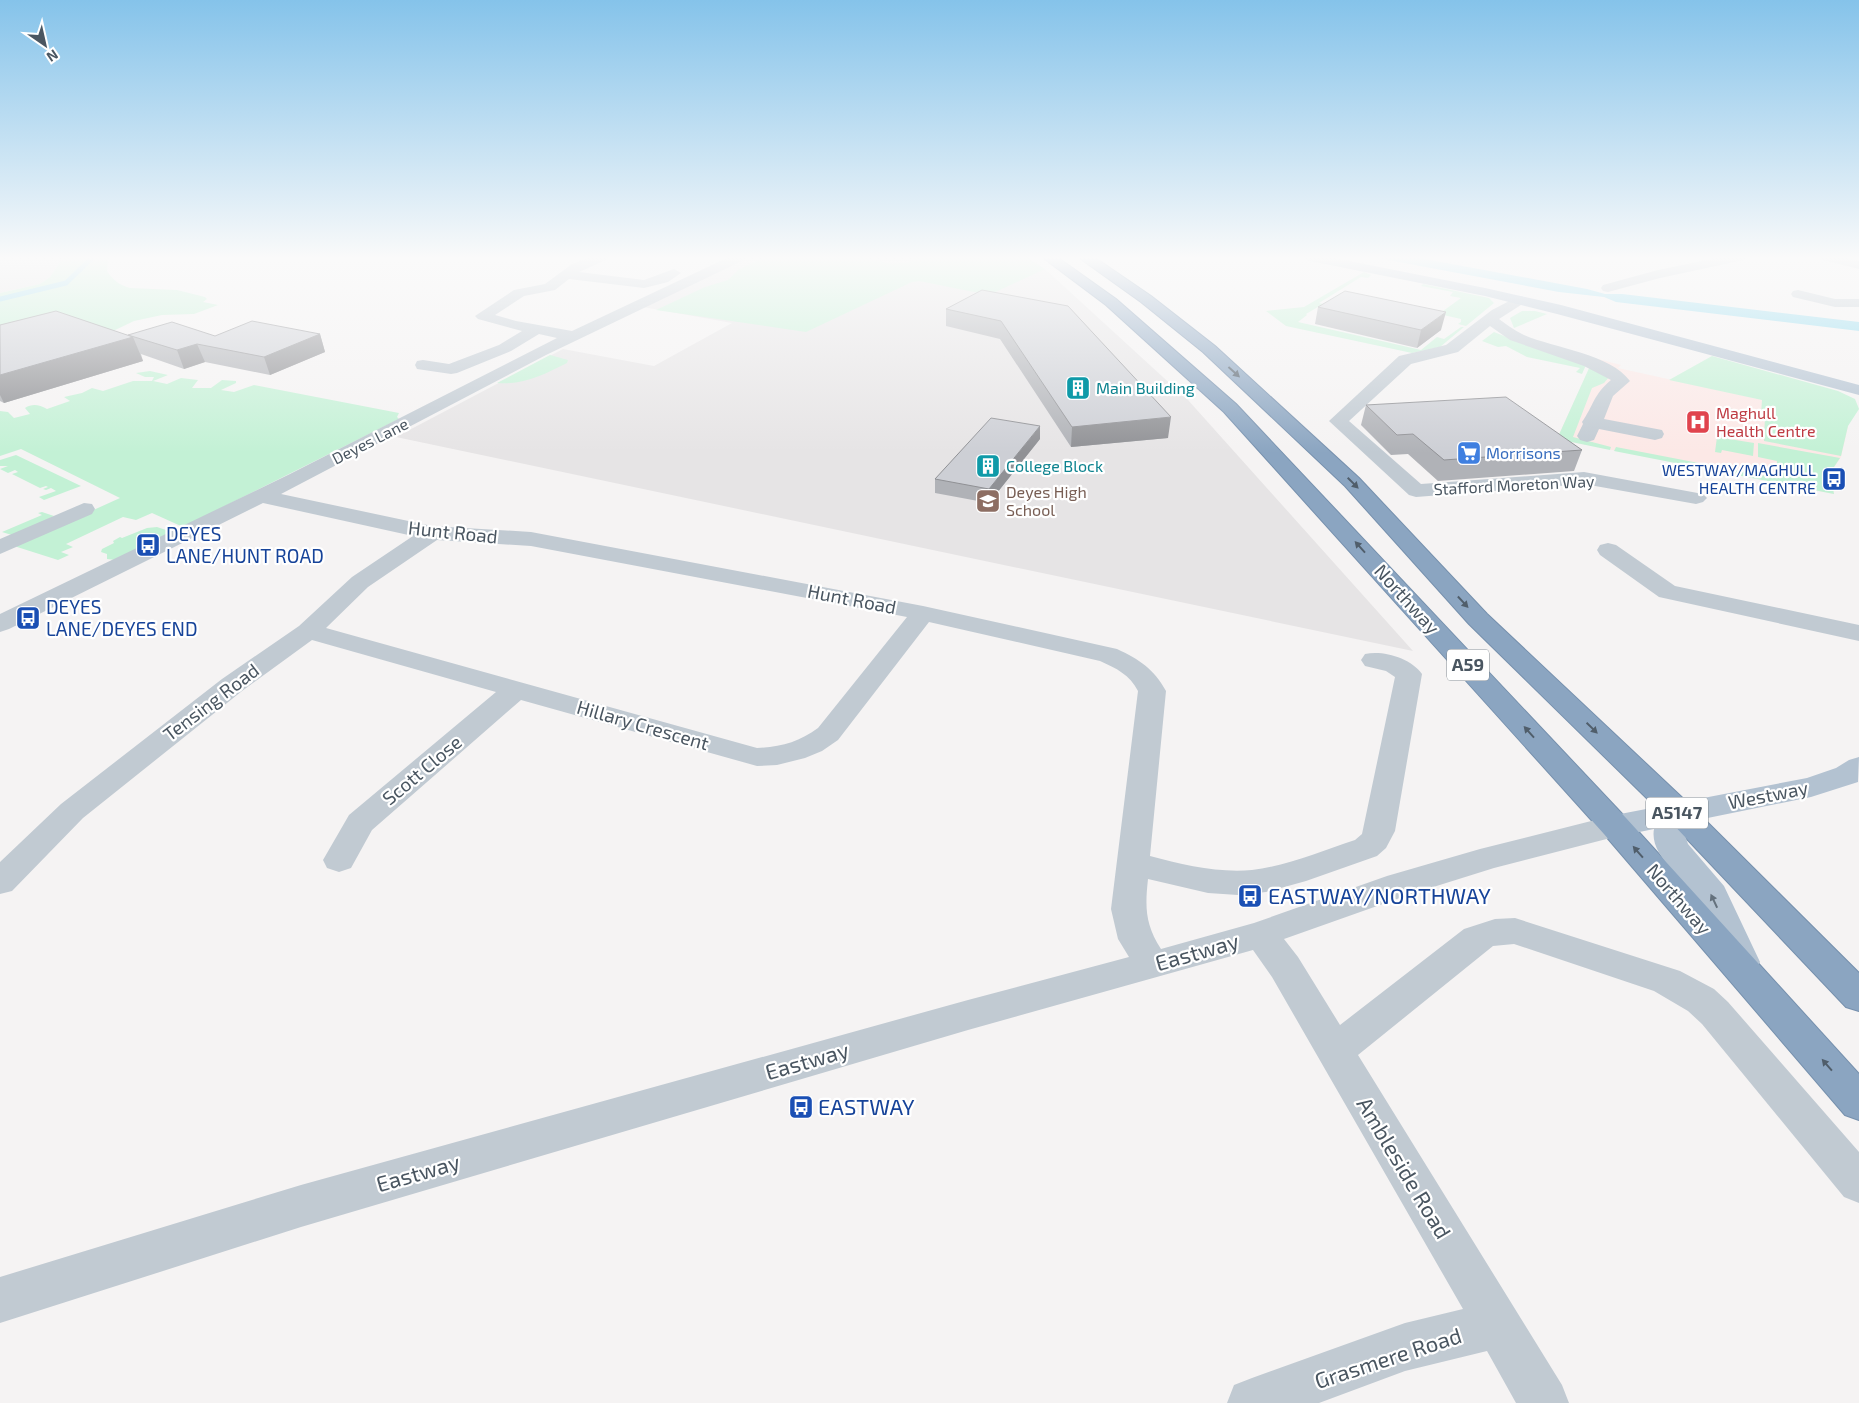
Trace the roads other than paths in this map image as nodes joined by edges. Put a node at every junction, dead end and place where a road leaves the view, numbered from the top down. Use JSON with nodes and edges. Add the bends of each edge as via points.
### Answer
{"nodes":[{"id":1,"x":509,"y":322,"type":"edge"},
{"id":2,"x":603,"y":322,"type":"edge"},
{"id":3,"x":1134,"y":322,"type":"edge"},
{"id":4,"x":1175,"y":322,"type":"edge"},
{"id":5,"x":1486,"y":322,"type":"edge"},
{"id":6,"x":1495,"y":322,"type":"edge"},
{"id":7,"x":1604,"y":322,"type":"edge"},
{"id":8,"x":536,"y":329,"type":"junction"},
{"id":9,"x":575,"y":336,"type":"junction"},
{"id":10,"x":424,"y":365,"type":"dead end"},
{"id":11,"x":1859,"y":390,"type":"edge"},
{"id":12,"x":1655,"y":434,"type":"dead end"},
{"id":13,"x":260,"y":496,"type":"junction"},
{"id":14,"x":1696,"y":498,"type":"dead end"},
{"id":15,"x":84,"y":509,"type":"dead end"},
{"id":16,"x":432,"y":533,"type":"junction"},
{"id":17,"x":0,"y":547,"type":"edge"},
{"id":18,"x":1608,"y":550,"type":"dead end"},
{"id":19,"x":923,"y":613,"type":"junction"},
{"id":20,"x":0,"y":624,"type":"edge"},
{"id":21,"x":308,"y":630,"type":"junction"},
{"id":22,"x":1859,"y":632,"type":"edge"},
{"id":23,"x":1374,"y":660,"type":"dead end"},
{"id":24,"x":516,"y":690,"type":"junction"},
{"id":25,"x":1859,"y":767,"type":"edge"},
{"id":26,"x":1679,"y":812,"type":"junction"},
{"id":27,"x":1615,"y":826,"type":"junction"},
{"id":28,"x":339,"y":860,"type":"dead end"},
{"id":29,"x":1134,"y":863,"type":"junction"},
{"id":30,"x":0,"y":882,"type":"edge"},
{"id":31,"x":1261,"y":934,"type":"junction"},
{"id":32,"x":1153,"y":964,"type":"junction"},
{"id":33,"x":1749,"y":977,"type":"junction"},
{"id":34,"x":1859,"y":996,"type":"edge"},
{"id":35,"x":1335,"y":1051,"type":"junction"},
{"id":36,"x":1859,"y":1102,"type":"edge"},
{"id":37,"x":1859,"y":1182,"type":"edge"},
{"id":38,"x":0,"y":1300,"type":"edge"},
{"id":39,"x":1497,"y":1325,"type":"junction"},
{"id":40,"x":1252,"y":1403,"type":"edge"},
{"id":41,"x":1544,"y":1403,"type":"edge"}],
"edges":[{"from":1,"to":8,"type":"street"},
{"from":2,"to":9,"type":"street","name":"Deyes Lane"},
{"from":27,"to":3,"type":"highway","name":"Northway","number":"A59","one_way":true,"via":[[1230,408]]},
{"from":4,"to":26,"type":"highway","name":"Northway","number":"A59","one_way":true,"via":[[1352,482],[1478,618]]},
{"from":5,"to":14,"type":"street","name":"Stafford Moreton Way","via":[[1452,349],[1405,360],[1338,421],[1416,491],[1584,478]]},
{"from":6,"to":12,"type":"street","via":[[1516,337],[1614,372],[1620,377],[1621,381],[1605,394],[1589,429]]},
{"from":7,"to":11,"type":"main road"},
{"from":8,"to":9,"type":"street"},
{"from":8,"to":10,"type":"street","via":[[504,348],[451,369]]},
{"from":9,"to":13,"type":"street","name":"Deyes Lane"},
{"from":13,"to":16,"type":"street","name":"Hunt Road"},
{"from":13,"to":20,"type":"street","name":"Deyes Lane"},
{"from":15,"to":17,"type":"street"},
{"from":16,"to":19,"type":"street","name":"Hunt Road","via":[[531,539]]},
{"from":16,"to":21,"type":"street","name":"Tensing Road","via":[[360,582]]},
{"from":18,"to":22,"type":"street","via":[[1667,592]]},
{"from":19,"to":24,"type":"street","name":"Hillary Crescent","via":[[828,734],[816,744],[776,757],[757,757]]},
{"from":19,"to":29,"type":"street","name":"Hunt Road","via":[[1108,655],[1138,669],[1147,679],[1152,691]]},
{"from":21,"to":24,"type":"street","name":"Hillary Crescent"},
{"from":21,"to":30,"type":"street","name":"Tensing Road","via":[[232,685],[72,811]]},
{"from":23,"to":29,"type":"street","via":[[1395,665],[1409,674],[1379,830],[1371,844],[1273,878],[1251,882],[1174,875]]},
{"from":24,"to":28,"type":"street","name":"Scott Close","via":[[360,823]]},
{"from":25,"to":26,"type":"main road","name":"Westway","number":"A5147","via":[[1847,775],[1811,787]]},
{"from":26,"to":27,"type":"main road","name":"Westway","number":"A5147"},
{"from":33,"to":26,"type":"main road","one_way":true,"via":[[1711,894],[1671,844],[1669,830],[1672,819]]},
{"from":26,"to":34,"type":"highway","name":"Northway","number":"A59"},
{"from":27,"to":31,"type":"street","name":"Eastway","via":[[1408,882]]},
{"from":33,"to":27,"type":"highway","name":"Northway","number":"A59","one_way":true},
{"from":29,"to":32,"type":"street","name":"Hunt Road","via":[[1128,909],[1136,939]]},
{"from":31,"to":32,"type":"street","name":"Eastway"},
{"from":31,"to":35,"type":"street","name":"Ambleside Road","via":[[1285,967]]},
{"from":32,"to":38,"type":"street","name":"Eastway","via":[[301,1206]]},
{"from":36,"to":33,"type":"highway","name":"Northway","number":"A59","one_way":true},
{"from":35,"to":37,"type":"street","via":[[1476,938],[1487,933],[1515,931],[1667,981],[1701,1000]]},
{"from":35,"to":39,"type":"street","name":"Ambleside Road"},
{"from":39,"to":40,"type":"street","name":"Grasmere Road","via":[[1405,1347]]},
{"from":39,"to":41,"type":"street","name":"Ambleside Road"}]}
